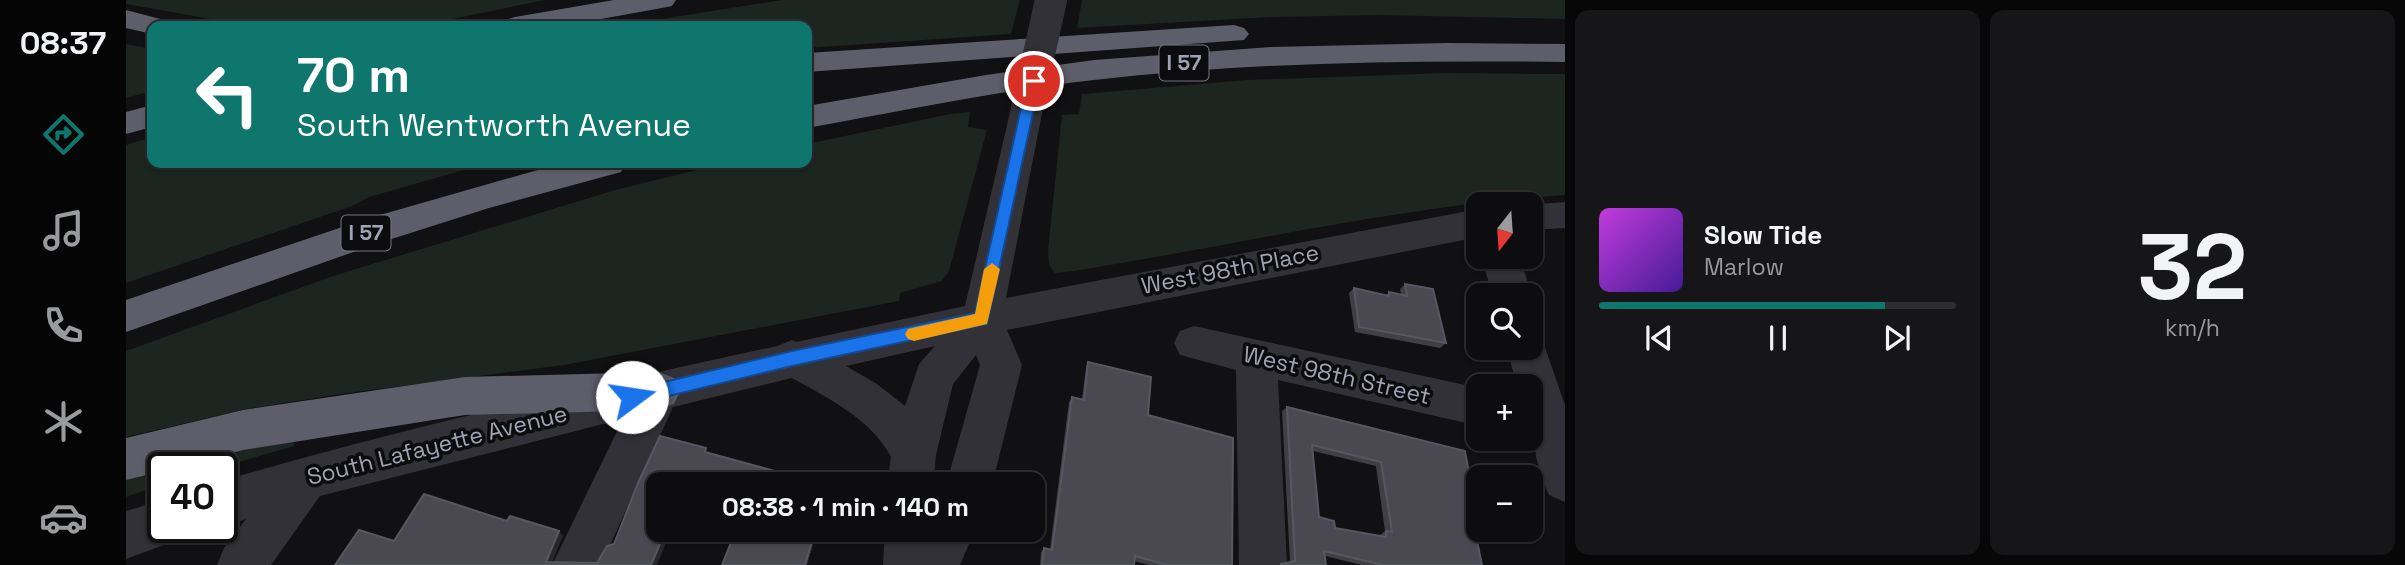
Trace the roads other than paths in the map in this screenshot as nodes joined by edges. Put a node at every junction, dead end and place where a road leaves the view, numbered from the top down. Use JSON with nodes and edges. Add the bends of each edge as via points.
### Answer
{"nodes":[{"id":1,"x":662,"y":0,"type":"edge"},
{"id":2,"x":1051,"y":0,"type":"edge"},
{"id":3,"x":126,"y":19,"type":"edge"},
{"id":4,"x":542,"y":21,"type":"edge"},
{"id":5,"x":147,"y":24,"type":"edge"},
{"id":6,"x":1565,"y":34,"type":"edge"},
{"id":7,"x":1565,"y":53,"type":"edge"},
{"id":8,"x":812,"y":63,"type":"edge"},
{"id":9,"x":812,"y":116,"type":"edge"},
{"id":10,"x":147,"y":117,"type":"edge"},
{"id":11,"x":126,"y":123,"type":"edge"},
{"id":12,"x":588,"y":168,"type":"edge"},
{"id":13,"x":1565,"y":215,"type":"edge"},
{"id":14,"x":1544,"y":216,"type":"edge"},
{"id":15,"x":1466,"y":225,"type":"edge"},
{"id":16,"x":126,"y":316,"type":"edge"},
{"id":17,"x":982,"y":319,"type":"junction"},
{"id":18,"x":1194,"y":343,"type":"dead end"},
{"id":19,"x":1256,"y":357,"type":"junction"},
{"id":20,"x":792,"y":358,"type":"junction"},
{"id":21,"x":1530,"y":360,"type":"edge"},
{"id":22,"x":659,"y":391,"type":"junction"},
{"id":23,"x":1466,"y":404,"type":"edge"},
{"id":24,"x":1548,"y":423,"type":"edge"},
{"id":25,"x":126,"y":459,"type":"edge"},
{"id":26,"x":912,"y":470,"type":"edge"},
{"id":27,"x":972,"y":472,"type":"edge"},
{"id":28,"x":307,"y":477,"type":"junction"},
{"id":29,"x":1565,"y":480,"type":"edge"},
{"id":30,"x":238,"y":499,"type":"edge"},
{"id":31,"x":147,"y":528,"type":"edge"},
{"id":32,"x":126,"y":535,"type":"edge"},
{"id":33,"x":908,"y":542,"type":"edge"},
{"id":34,"x":946,"y":542,"type":"edge"},
{"id":35,"x":241,"y":565,"type":"edge"},
{"id":36,"x":576,"y":565,"type":"edge"},
{"id":37,"x":907,"y":565,"type":"edge"},
{"id":38,"x":936,"y":565,"type":"edge"},
{"id":39,"x":1263,"y":565,"type":"edge"}],
"edges":[{"from":1,"to":4,"type":"highway"},
{"from":2,"to":17,"type":"street","bridge":true},
{"from":3,"to":5,"type":"highway"},
{"from":6,"to":8,"type":"highway","via":[[1339,29],[1155,37]]},
{"from":7,"to":9,"type":"highway","number":"I 57","via":[[1444,50],[1275,55],[1108,69],[932,93]]},
{"from":10,"to":11,"type":"highway"},
{"from":12,"to":16,"type":"highway","number":"I 57","via":[[313,249]]},
{"from":13,"to":14,"type":"street"},
{"from":15,"to":17,"type":"street","name":"West 98th Place","via":[[1225,268]]},
{"from":17,"to":20,"type":"street","name":"South Lafayette Avenue"},
{"from":17,"to":26,"type":"street","via":[[934,377]]},
{"from":17,"to":27,"type":"street","via":[[1001,365]]},
{"from":18,"to":19,"type":"street","name":"West 98th Street"},
{"from":19,"to":23,"type":"street","name":"West 98th Street"},
{"from":19,"to":39,"type":"street"},
{"from":20,"to":22,"type":"street","name":"South Lafayette Avenue"},
{"from":20,"to":26,"type":"street","via":[[866,398],[906,436]]},
{"from":21,"to":24,"type":"street"},
{"from":22,"to":25,"type":"highway","via":[[465,396],[243,430]]},
{"from":22,"to":28,"type":"street","name":"South Lafayette Avenue"},
{"from":22,"to":36,"type":"street"},
{"from":24,"to":29,"type":"street"},
{"from":28,"to":30,"type":"street","name":"South Lafayette Avenue"},
{"from":28,"to":35,"type":"street"},
{"from":31,"to":32,"type":"street"},
{"from":33,"to":37,"type":"street"},
{"from":34,"to":38,"type":"street"}]}
